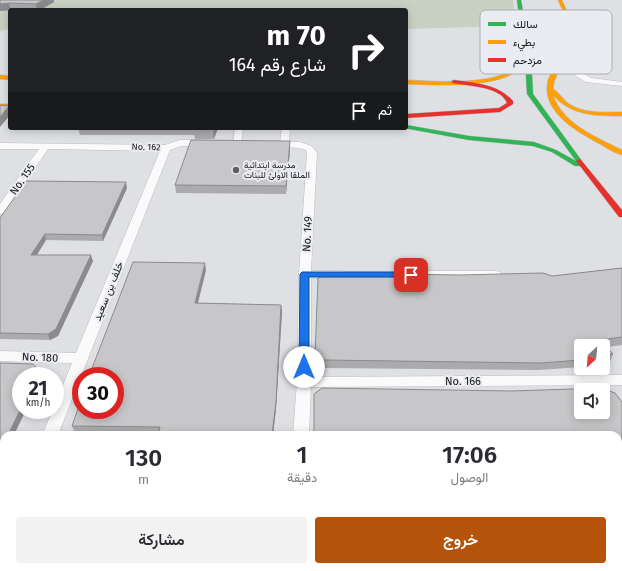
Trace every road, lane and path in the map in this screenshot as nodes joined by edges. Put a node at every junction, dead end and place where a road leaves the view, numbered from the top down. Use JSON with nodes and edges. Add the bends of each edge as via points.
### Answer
{"nodes":[{"id":1,"x":519,"y":0,"type":"edge"},
{"id":2,"x":560,"y":0,"type":"edge"},
{"id":3,"x":520,"y":10,"type":"edge"},
{"id":4,"x":563,"y":10,"type":"edge"},
{"id":5,"x":506,"y":74,"type":"edge"},
{"id":6,"x":529,"y":74,"type":"edge"},
{"id":7,"x":555,"y":74,"type":"edge"},
{"id":8,"x":579,"y":74,"type":"edge"},
{"id":9,"x":408,"y":82,"type":"edge"},
{"id":10,"x":454,"y":82,"type":"junction"},
{"id":11,"x":622,"y":84,"type":"edge"},
{"id":12,"x":550,"y":85,"type":"junction"},
{"id":13,"x":622,"y":114,"type":"edge"},
{"id":14,"x":408,"y":116,"type":"edge"},
{"id":15,"x":408,"y":128,"type":"edge"},
{"id":16,"x":239,"y":130,"type":"edge"},
{"id":17,"x":286,"y":130,"type":"edge"},
{"id":18,"x":216,"y":143,"type":"edge"},
{"id":19,"x":238,"y":144,"type":"edge"},
{"id":20,"x":268,"y":144,"type":"edge"},
{"id":21,"x":284,"y":144,"type":"junction"},
{"id":22,"x":0,"y":146,"type":"edge"},
{"id":23,"x":44,"y":147,"type":"junction"},
{"id":24,"x":166,"y":148,"type":"junction"},
{"id":25,"x":622,"y":153,"type":"edge"},
{"id":26,"x":586,"y":171,"type":"junction"},
{"id":27,"x":0,"y":211,"type":"edge"},
{"id":28,"x":622,"y":215,"type":"edge"},
{"id":29,"x":305,"y":274,"type":"junction"},
{"id":30,"x":352,"y":275,"type":"edge"},
{"id":31,"x":391,"y":275,"type":"edge"},
{"id":32,"x":508,"y":275,"type":"edge"},
{"id":33,"x":0,"y":356,"type":"edge"},
{"id":34,"x":80,"y":358,"type":"junction"},
{"id":35,"x":621,"y":380,"type":"edge"},
{"id":36,"x":304,"y":382,"type":"junction"},
{"id":37,"x":52,"y":431,"type":"edge"},
{"id":38,"x":301,"y":431,"type":"edge"}],
"edges":[{"from":1,"to":3,"type":"main road"},
{"from":2,"to":4,"type":"main road"},
{"from":5,"to":10,"type":"main road","via":[[490,80]]},
{"from":6,"to":26,"type":"main road","via":[[530,94]]},
{"from":7,"to":12,"type":"main road"},
{"from":8,"to":11,"type":"street","via":[[589,80]]},
{"from":9,"to":10,"type":"main road"},
{"from":10,"to":14,"type":"main road","via":[[488,87],[506,96],[510,104],[500,110]]},
{"from":12,"to":13,"type":"main road","via":[[555,96],[570,107],[586,112]]},
{"from":12,"to":25,"type":"main road","via":[[556,112],[568,123]]},
{"from":15,"to":26,"type":"main road","via":[[469,138],[534,144],[554,151]]},
{"from":16,"to":19,"type":"street"},
{"from":17,"to":21,"type":"street"},
{"from":18,"to":24,"type":"street","name":"No. 162","via":[[180,143]]},
{"from":20,"to":21,"type":"street"},
{"from":21,"to":29,"type":"street","name":"No. 149","via":[[300,145],[309,148],[312,153]]},
{"from":22,"to":23,"type":"street","name":"No. 162"},
{"from":23,"to":24,"type":"street","name":"No. 162"},
{"from":23,"to":27,"type":"street","name":"No. 155"},
{"from":24,"to":34,"type":"street","name":"خلف بن سعيد"},
{"from":26,"to":28,"type":"main road"},
{"from":29,"to":30,"type":"street"},
{"from":29,"to":36,"type":"street","name":"No. 149"},
{"from":31,"to":32,"type":"street"},
{"from":33,"to":34,"type":"street","name":"No. 180"},
{"from":34,"to":37,"type":"street","name":"خلف بن سعيد"},
{"from":35,"to":36,"type":"street","name":"No. 166"},
{"from":36,"to":38,"type":"street","name":"No. 149"}]}
